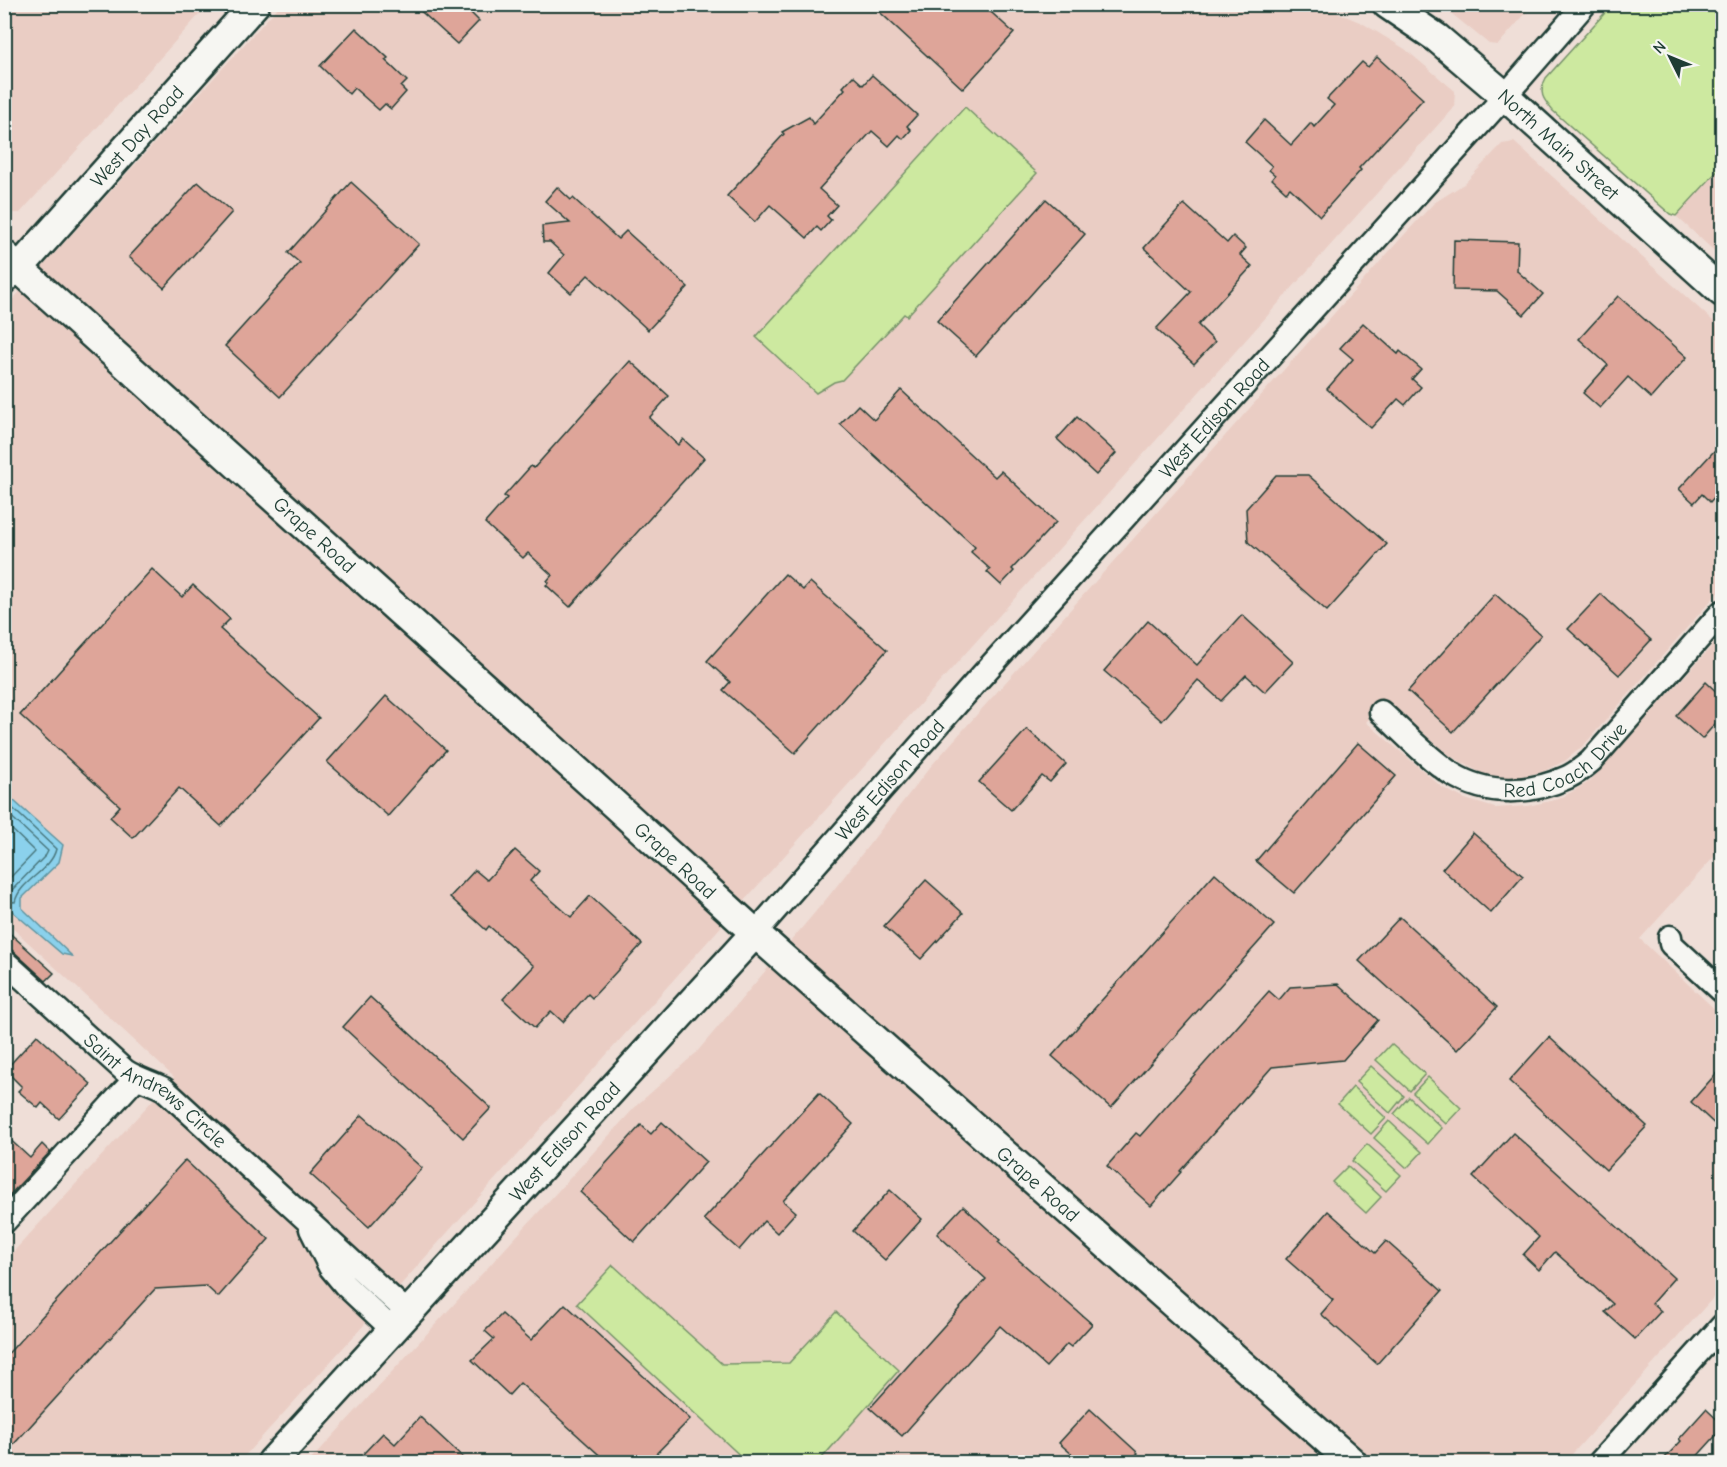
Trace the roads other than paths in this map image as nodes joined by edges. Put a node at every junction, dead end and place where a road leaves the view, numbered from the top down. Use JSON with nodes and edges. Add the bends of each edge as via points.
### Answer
{"nodes":[{"id":1,"x":255,"y":4,"type":"edge"},
{"id":2,"x":1387,"y":4,"type":"edge"},
{"id":3,"x":1585,"y":4,"type":"edge"},
{"id":4,"x":1505,"y":96,"type":"junction"},
{"id":5,"x":9,"y":268,"type":"edge"},
{"id":6,"x":1722,"y":292,"type":"edge"},
{"id":7,"x":1722,"y":612,"type":"edge"},
{"id":8,"x":1382,"y":712,"type":"dead end"},
{"id":9,"x":755,"y":933,"type":"junction"},
{"id":10,"x":1670,"y":937,"type":"dead end"},
{"id":11,"x":4,"y":961,"type":"edge"},
{"id":12,"x":1722,"y":991,"type":"edge"},
{"id":13,"x":136,"y":1078,"type":"junction"},
{"id":14,"x":4,"y":1222,"type":"edge"},
{"id":15,"x":400,"y":1322,"type":"junction"},
{"id":16,"x":1722,"y":1326,"type":"edge"},
{"id":17,"x":272,"y":1462,"type":"edge"},
{"id":18,"x":1352,"y":1462,"type":"edge"},
{"id":19,"x":1600,"y":1462,"type":"edge"}],
"edges":[{"from":1,"to":5,"type":"main road","name":"West Day Road"},
{"from":2,"to":4,"type":"main road","name":"North Main Street","via":[[1437,38]]},
{"from":3,"to":4,"type":"street","name":"West Edison Road"},
{"from":4,"to":6,"type":"main road","name":"North Main Street"},
{"from":4,"to":9,"type":"street","name":"West Edison Road"},
{"from":5,"to":9,"type":"main road","name":"Grape Road"},
{"from":7,"to":8,"type":"street","name":"Red Coach Drive","via":[[1591,761],[1570,776],[1549,784],[1512,790],[1473,784],[1438,764]]},
{"from":9,"to":15,"type":"main road","name":"West Edison Road"},
{"from":9,"to":18,"type":"main road","name":"Grape Road"},
{"from":10,"to":12,"type":"street","via":[[1671,944]]},
{"from":11,"to":13,"type":"street","name":"Saint Andrews Circle"},
{"from":13,"to":14,"type":"street"},
{"from":13,"to":15,"type":"street","name":"Saint Andrews Circle","via":[[164,1089],[307,1220]]},
{"from":15,"to":17,"type":"main road","name":"West Edison Road"},
{"from":16,"to":19,"type":"street"}]}
